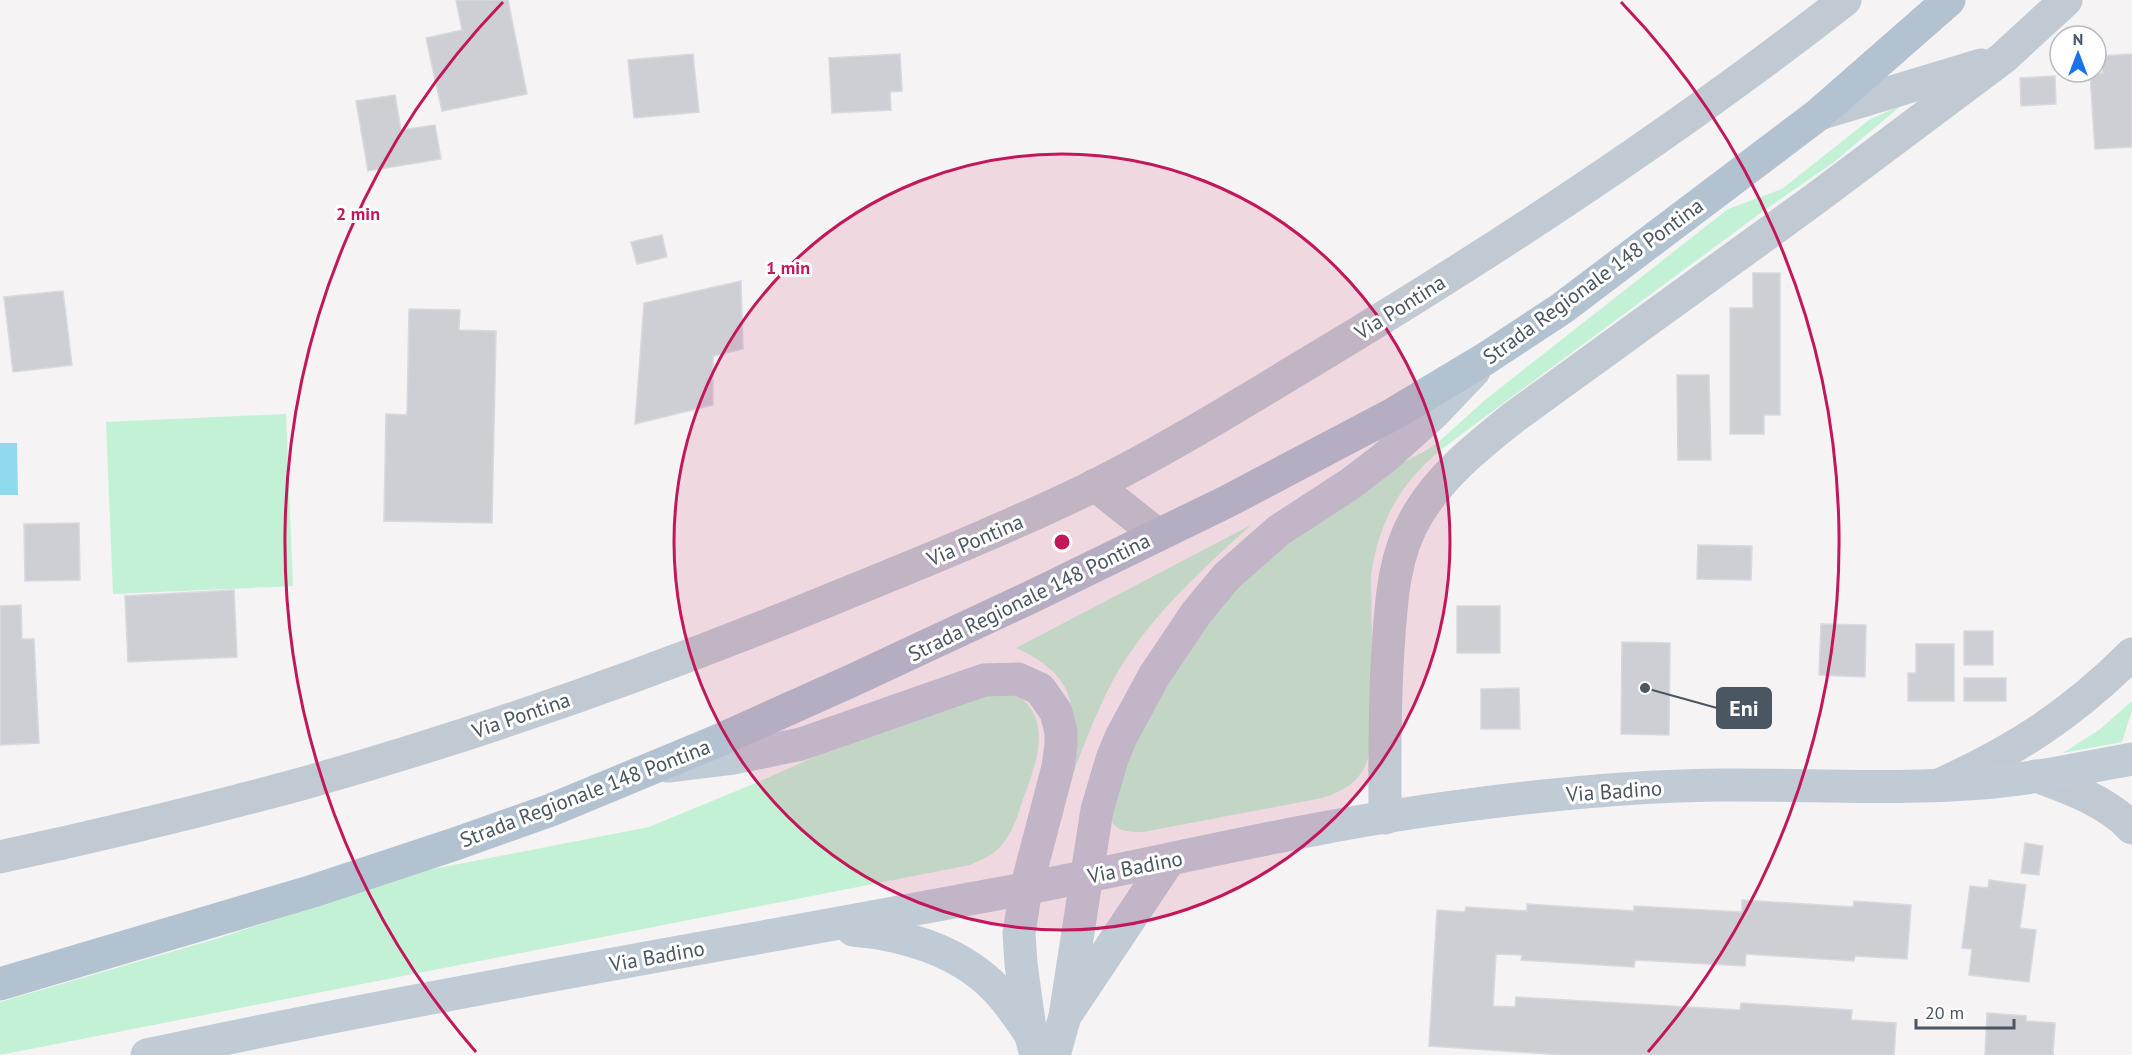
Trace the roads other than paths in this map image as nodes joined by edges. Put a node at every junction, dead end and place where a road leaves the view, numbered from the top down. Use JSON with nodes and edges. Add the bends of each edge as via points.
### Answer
{"nodes":[{"id":1,"x":1845,"y":0,"type":"edge"},
{"id":2,"x":1949,"y":0,"type":"edge"},
{"id":3,"x":2066,"y":0,"type":"edge"},
{"id":4,"x":2003,"y":58,"type":"junction"},
{"id":5,"x":1819,"y":114,"type":"junction"},
{"id":6,"x":1485,"y":360,"type":"junction"},
{"id":7,"x":1095,"y":485,"type":"junction"},
{"id":8,"x":1158,"y":535,"type":"junction"},
{"id":9,"x":2132,"y":654,"type":"edge"},
{"id":10,"x":2132,"y":759,"type":"edge"},
{"id":11,"x":655,"y":768,"type":"junction"},
{"id":12,"x":2036,"y":776,"type":"junction"},
{"id":13,"x":1938,"y":785,"type":"junction"},
{"id":14,"x":1384,"y":818,"type":"junction"},
{"id":15,"x":2132,"y":828,"type":"edge"},
{"id":16,"x":0,"y":857,"type":"edge"},
{"id":17,"x":1169,"y":860,"type":"junction"},
{"id":18,"x":1085,"y":877,"type":"junction"},
{"id":19,"x":1026,"y":889,"type":"junction"},
{"id":20,"x":814,"y":928,"type":"junction"},
{"id":21,"x":0,"y":984,"type":"edge"},
{"id":22,"x":1065,"y":1016,"type":"junction"},
{"id":23,"x":1040,"y":1049,"type":"edge"},
{"id":24,"x":147,"y":1055,"type":"edge"}],
"edges":[{"from":1,"to":7,"type":"street","name":"Via Pontina","via":[[1713,100],[1533,223],[1218,417]]},
{"from":2,"to":5,"type":"main road","name":"Strada Regionale 148 Pontina"},
{"from":3,"to":4,"type":"street"},
{"from":4,"to":5,"type":"street"},
{"from":4,"to":14,"type":"street","via":[[1514,417],[1471,452],[1436,490],[1407,537],[1394,582],[1386,671]]},
{"from":5,"to":6,"type":"main road","name":"Strada Regionale 148 Pontina","via":[[1585,292]]},
{"from":6,"to":8,"type":"main road","name":"Strada Regionale 148 Pontina","via":[[1343,441]]},
{"from":6,"to":18,"type":"street","via":[[1395,448],[1350,484],[1269,538],[1204,603],[1154,676],[1121,737],[1097,810]]},
{"from":7,"to":8,"type":"street"},
{"from":7,"to":16,"type":"street","name":"Via Pontina","via":[[981,538],[790,616],[536,711],[305,783]]},
{"from":8,"to":11,"type":"main road","name":"Strada Regionale 148 Pontina","via":[[851,681]]},
{"from":9,"to":13,"type":"street","via":[[2034,736]]},
{"from":10,"to":12,"type":"street","name":"Via Badino"},
{"from":11,"to":19,"type":"street","via":[[801,744],[984,680],[1026,681],[1047,697],[1061,732],[1058,766]]},
{"from":11,"to":21,"type":"main road","name":"Strada Regionale 148 Pontina","via":[[424,855]]},
{"from":12,"to":13,"type":"street","name":"Via Badino"},
{"from":12,"to":15,"type":"street","via":[[2092,800]]},
{"from":13,"to":14,"type":"street","name":"Via Badino","via":[[1643,788],[1519,798]]},
{"from":14,"to":17,"type":"street","name":"Via Badino"},
{"from":17,"to":18,"type":"street","name":"Via Badino"},
{"from":17,"to":22,"type":"street"},
{"from":18,"to":19,"type":"street","name":"Via Badino"},
{"from":18,"to":22,"type":"street"},
{"from":19,"to":20,"type":"street","name":"Via Badino"},
{"from":19,"to":23,"type":"street","via":[[1019,948]]},
{"from":20,"to":23,"type":"street","via":[[880,933],[917,942],[951,957],[993,986]]},
{"from":20,"to":24,"type":"street","name":"Via Badino","via":[[381,1007]]},
{"from":22,"to":23,"type":"street"}]}
